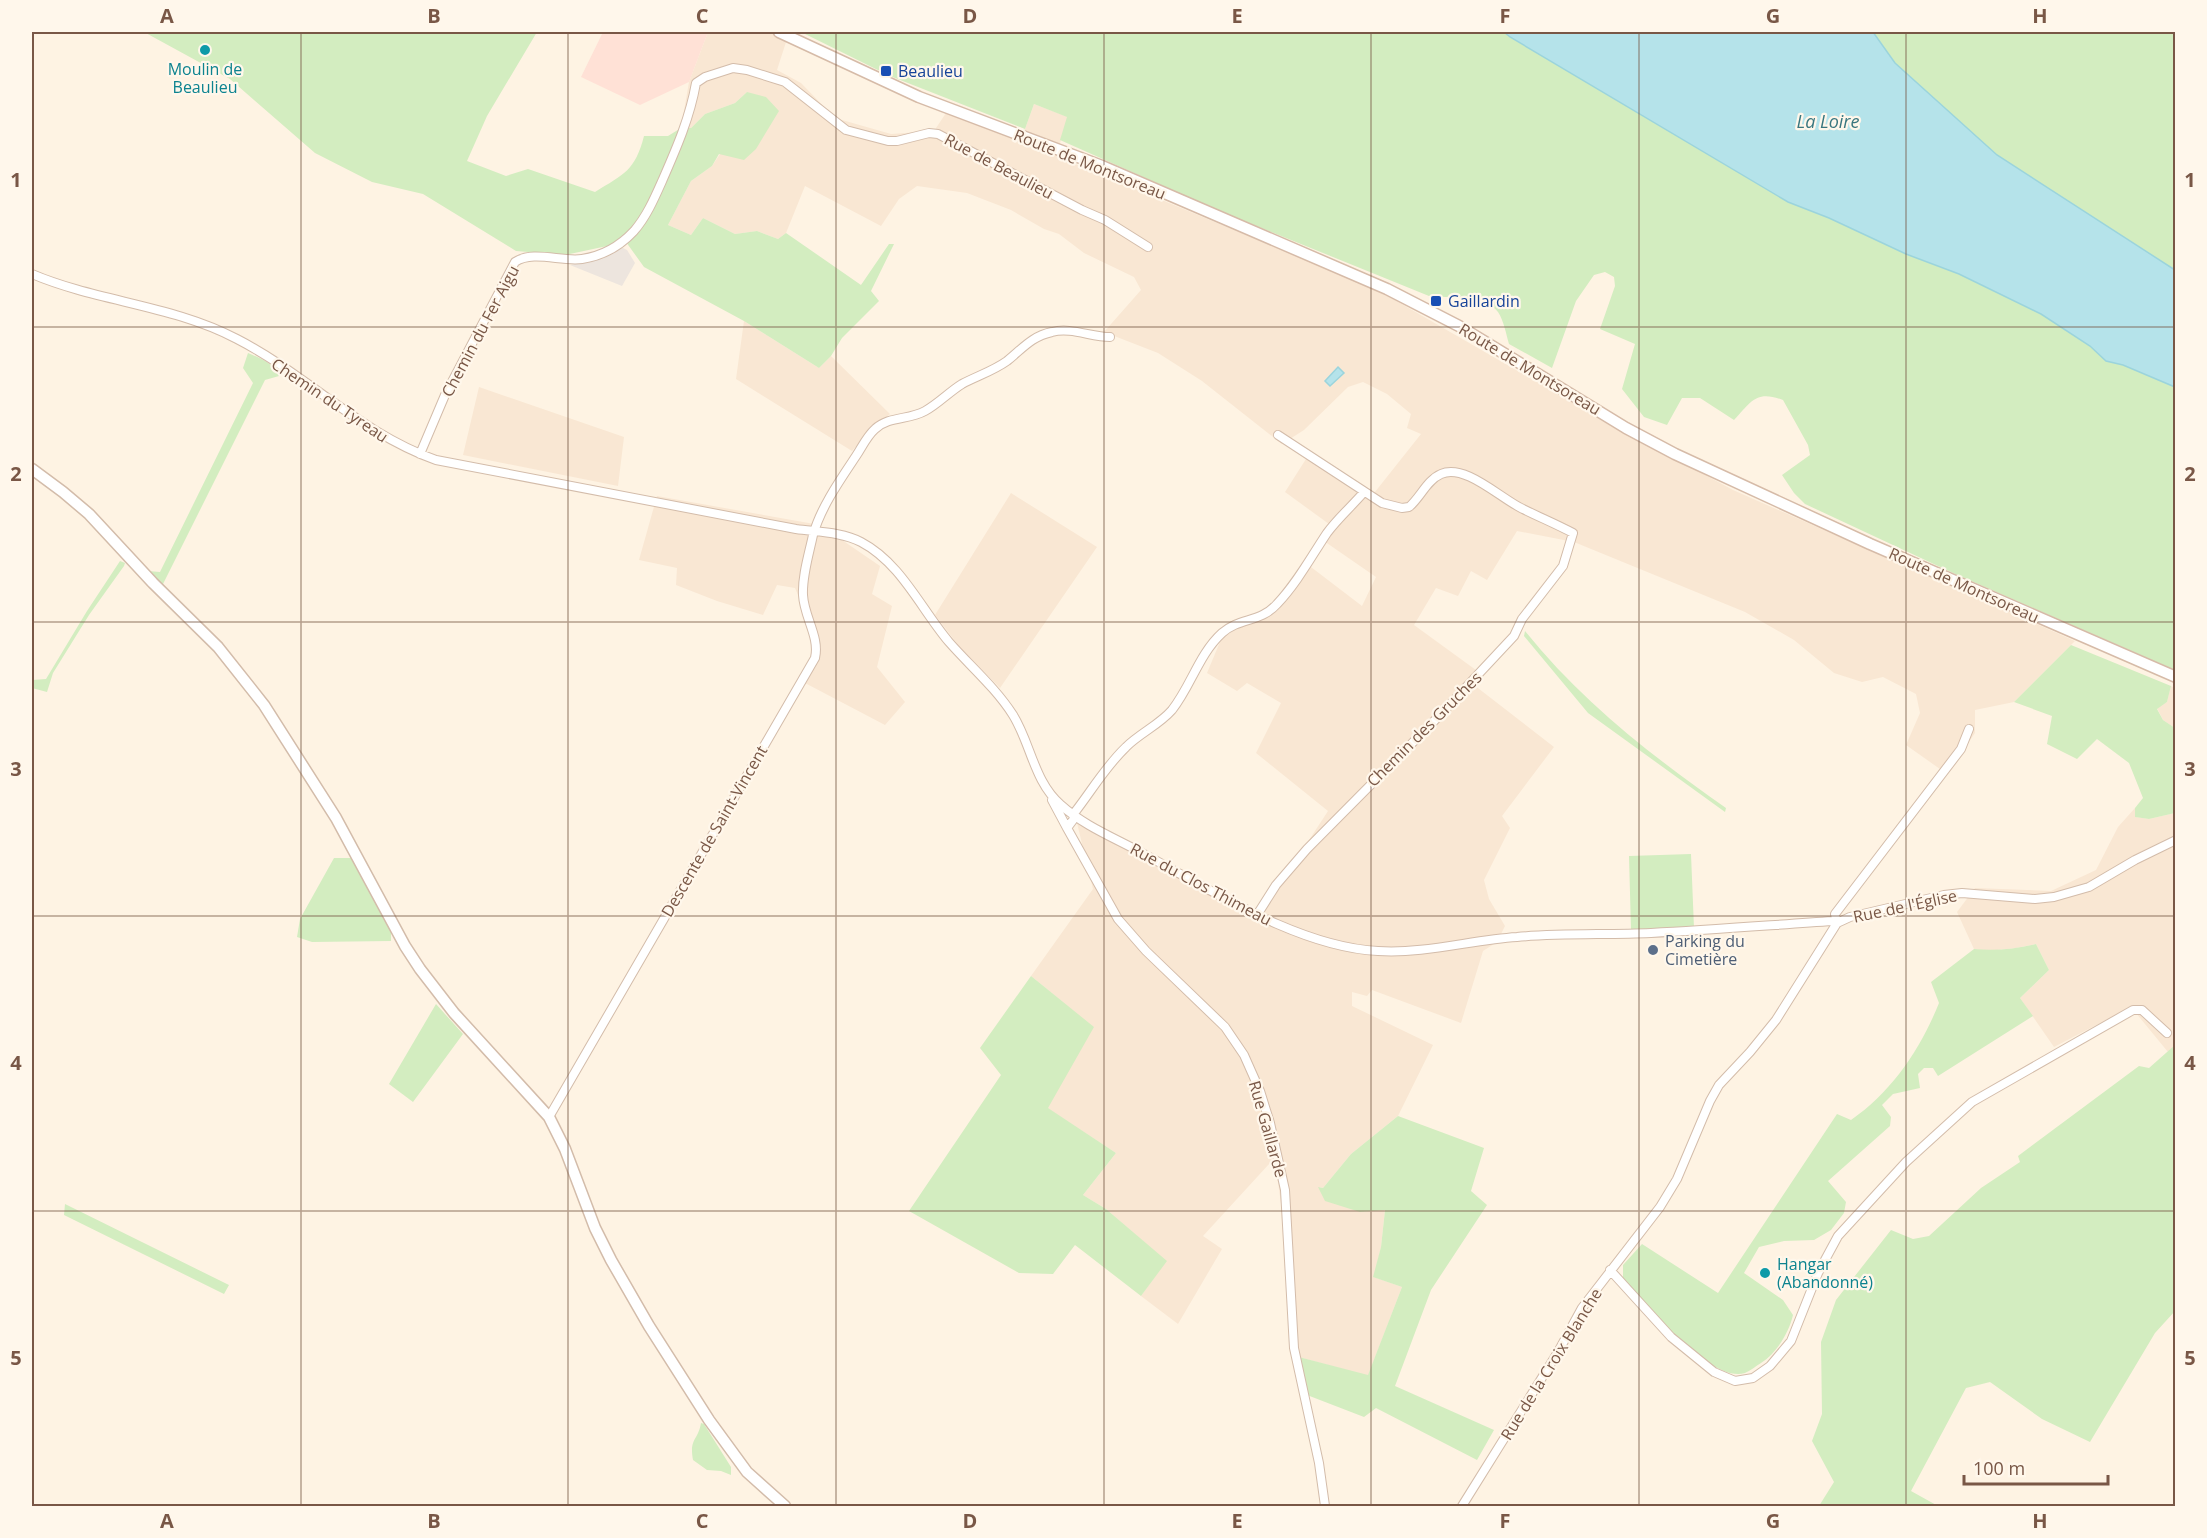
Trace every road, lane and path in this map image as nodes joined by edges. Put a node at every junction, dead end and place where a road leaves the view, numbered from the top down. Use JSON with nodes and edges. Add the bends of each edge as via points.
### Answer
{"nodes":[{"id":1,"x":779,"y":32,"type":"edge"},
{"id":2,"x":715,"y":74,"type":"joint"},
{"id":3,"x":1148,"y":247,"type":"dead end"},
{"id":4,"x":32,"y":274,"type":"edge"},
{"id":5,"x":1110,"y":337,"type":"dead end"},
{"id":6,"x":1278,"y":435,"type":"dead end"},
{"id":7,"x":420,"y":454,"type":"junction"},
{"id":8,"x":32,"y":469,"type":"edge"},
{"id":9,"x":1364,"y":492,"type":"junction"},
{"id":10,"x":814,"y":531,"type":"junction"},
{"id":11,"x":2175,"y":676,"type":"edge"},
{"id":12,"x":1969,"y":729,"type":"dead end"},
{"id":13,"x":1051,"y":796,"type":"junction"},
{"id":14,"x":1074,"y":816,"type":"junction"},
{"id":15,"x":1067,"y":828,"type":"junction"},
{"id":16,"x":2175,"y":840,"type":"edge"},
{"id":17,"x":1257,"y":915,"type":"junction"},
{"id":18,"x":1838,"y":923,"type":"junction"},
{"id":19,"x":2167,"y":1033,"type":"dead end"},
{"id":20,"x":549,"y":1117,"type":"junction"},
{"id":21,"x":1610,"y":1270,"type":"junction"},
{"id":22,"x":785,"y":1506,"type":"edge"},
{"id":23,"x":1325,"y":1506,"type":"edge"},
{"id":24,"x":1462,"y":1506,"type":"edge"}],
"edges":[{"from":1,"to":11,"type":"main road","name":"Route de Montsoreau","via":[[919,97],[1102,166],[1388,289],[1459,326],[1675,454],[1870,544]]},
{"from":2,"to":3,"type":"street","name":"Rue de Beaulieu","via":[[737,68],[778,79],[846,130],[888,141],[938,134],[1105,220]]},
{"from":2,"to":7,"type":"street","name":"Chemin du Fer Aigu","via":[[696,83],[687,122],[660,184],[643,220],[625,240],[593,257],[528,257],[515,262],[448,387]]},
{"from":4,"to":7,"type":"street","name":"Chemin du Tyreau","via":[[221,331],[261,353],[372,430]]},
{"from":5,"to":10,"type":"street","name":"Descente de Saint-Vincent","via":[[1070,331],[1039,335],[926,411],[881,424],[838,484]]},
{"from":6,"to":9,"type":"street"},
{"from":7,"to":10,"type":"street","name":"Chemin du Tyreau","via":[[458,465]]},
{"from":8,"to":20,"type":"main road","via":[[89,514],[241,673],[336,818],[420,969],[454,1013]]},
{"from":9,"to":14,"type":"street","via":[[1328,532],[1268,614],[1240,621],[1216,640],[1173,708],[1111,763]]},
{"from":9,"to":17,"type":"street","name":"Chemin des Gruches","via":[[1388,505],[1409,507],[1438,476],[1457,472],[1573,533],[1563,566],[1522,619],[1514,636],[1307,849],[1275,885]]},
{"from":10,"to":13,"type":"street","name":"Rue du Clos Thimeau","via":[[843,535],[863,543],[895,572],[1008,709]]},
{"from":10,"to":20,"type":"street","name":"Descente de Saint-Vincent","via":[[802,592],[804,611],[818,647],[815,658]]},
{"from":12,"to":18,"type":"street","name":"Rue de la Croix Blanche","via":[[1961,749],[1835,914]]},
{"from":13,"to":14,"type":"street","name":"Rue du Clos Thimeau"},
{"from":13,"to":15,"type":"street","name":"Rue Gaillarde"},
{"from":14,"to":15,"type":"street"},
{"from":14,"to":17,"type":"street","name":"Rue du Clos Thimeau"},
{"from":15,"to":23,"type":"street","name":"Rue Gaillarde","via":[[1118,919],[1225,1028],[1244,1055],[1260,1091],[1285,1190],[1294,1348]]},
{"from":16,"to":18,"type":"street","name":"Rue de l'Église","via":[[2074,892],[2035,899],[1944,895]]},
{"from":17,"to":18,"type":"street","name":"Rue du Clos Thimeau","via":[[1322,941],[1377,951],[1424,950],[1517,937]]},
{"from":18,"to":21,"type":"street","name":"Rue de la Croix Blanche","via":[[1776,1020],[1719,1085],[1677,1179]]},
{"from":19,"to":21,"type":"street","via":[[2142,1010],[2133,1010],[1972,1102],[1906,1162],[1838,1236],[1818,1273],[1791,1341],[1770,1366],[1753,1378],[1735,1381],[1714,1372],[1671,1337]]},
{"from":20,"to":22,"type":"main road","via":[[598,1236],[625,1286],[728,1449]]},
{"from":21,"to":24,"type":"street","name":"Rue de la Croix Blanche","via":[[1582,1308]]}]}
